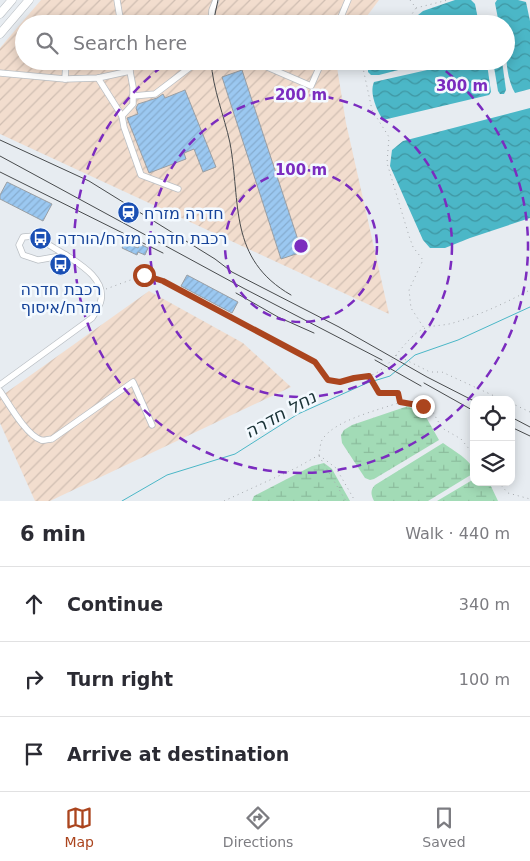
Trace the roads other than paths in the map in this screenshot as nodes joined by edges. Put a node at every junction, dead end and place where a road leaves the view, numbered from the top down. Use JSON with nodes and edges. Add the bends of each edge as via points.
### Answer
{"nodes":[{"id":1,"x":12,"y":0,"type":"edge"},
{"id":2,"x":29,"y":0,"type":"edge"},
{"id":3,"x":117,"y":0,"type":"edge"},
{"id":4,"x":216,"y":0,"type":"edge"},
{"id":5,"x":348,"y":0,"type":"edge"},
{"id":6,"x":0,"y":14,"type":"edge"},
{"id":7,"x":16,"y":15,"type":"edge"},
{"id":8,"x":120,"y":15,"type":"edge"},
{"id":9,"x":212,"y":15,"type":"edge"},
{"id":10,"x":342,"y":15,"type":"edge"},
{"id":11,"x":15,"y":16,"type":"edge"},
{"id":12,"x":0,"y":34,"type":"edge"},
{"id":13,"x":66,"y":70,"type":"edge"},
{"id":14,"x":188,"y":70,"type":"edge"},
{"id":15,"x":274,"y":70,"type":"edge"},
{"id":16,"x":318,"y":70,"type":"edge"},
{"id":17,"x":130,"y":71,"type":"joint"},
{"id":18,"x":0,"y":72,"type":"edge"},
{"id":19,"x":98,"y":78,"type":"junction"},
{"id":20,"x":65,"y":79,"type":"junction"},
{"id":21,"x":133,"y":96,"type":"junction"},
{"id":22,"x":122,"y":116,"type":"junction"},
{"id":23,"x":178,"y":189,"type":"dead end"},
{"id":24,"x":66,"y":256,"type":"junction"},
{"id":25,"x":0,"y":385,"type":"edge"},
{"id":26,"x":0,"y":391,"type":"edge"},
{"id":27,"x":152,"y":425,"type":"dead end"}],
"edges":[{"from":1,"to":6,"type":"highway"},
{"from":2,"to":7,"type":"highway"},
{"from":3,"to":8,"type":"street"},
{"from":4,"to":9,"type":"street"},
{"from":5,"to":10,"type":"street"},
{"from":11,"to":12,"type":"highway"},
{"from":13,"to":20,"type":"street"},
{"from":14,"to":21,"type":"street","via":[[155,94]]},
{"from":15,"to":16,"type":"street","via":[[311,86]]},
{"from":17,"to":19,"type":"street"},
{"from":17,"to":21,"type":"street"},
{"from":18,"to":20,"type":"street"},
{"from":19,"to":20,"type":"street"},
{"from":19,"to":22,"type":"street"},
{"from":21,"to":22,"type":"street","via":[[133,104]]},
{"from":22,"to":23,"type":"street","via":[[141,175]]},
{"from":24,"to":24,"type":"street","via":[[34,236],[23,237],[19,245],[24,255],[38,260]]},
{"from":24,"to":25,"type":"street","via":[[86,268],[102,290],[101,302],[92,318]]},
{"from":26,"to":27,"type":"street","via":[[26,427],[43,440],[52,439],[133,382]]}]}
